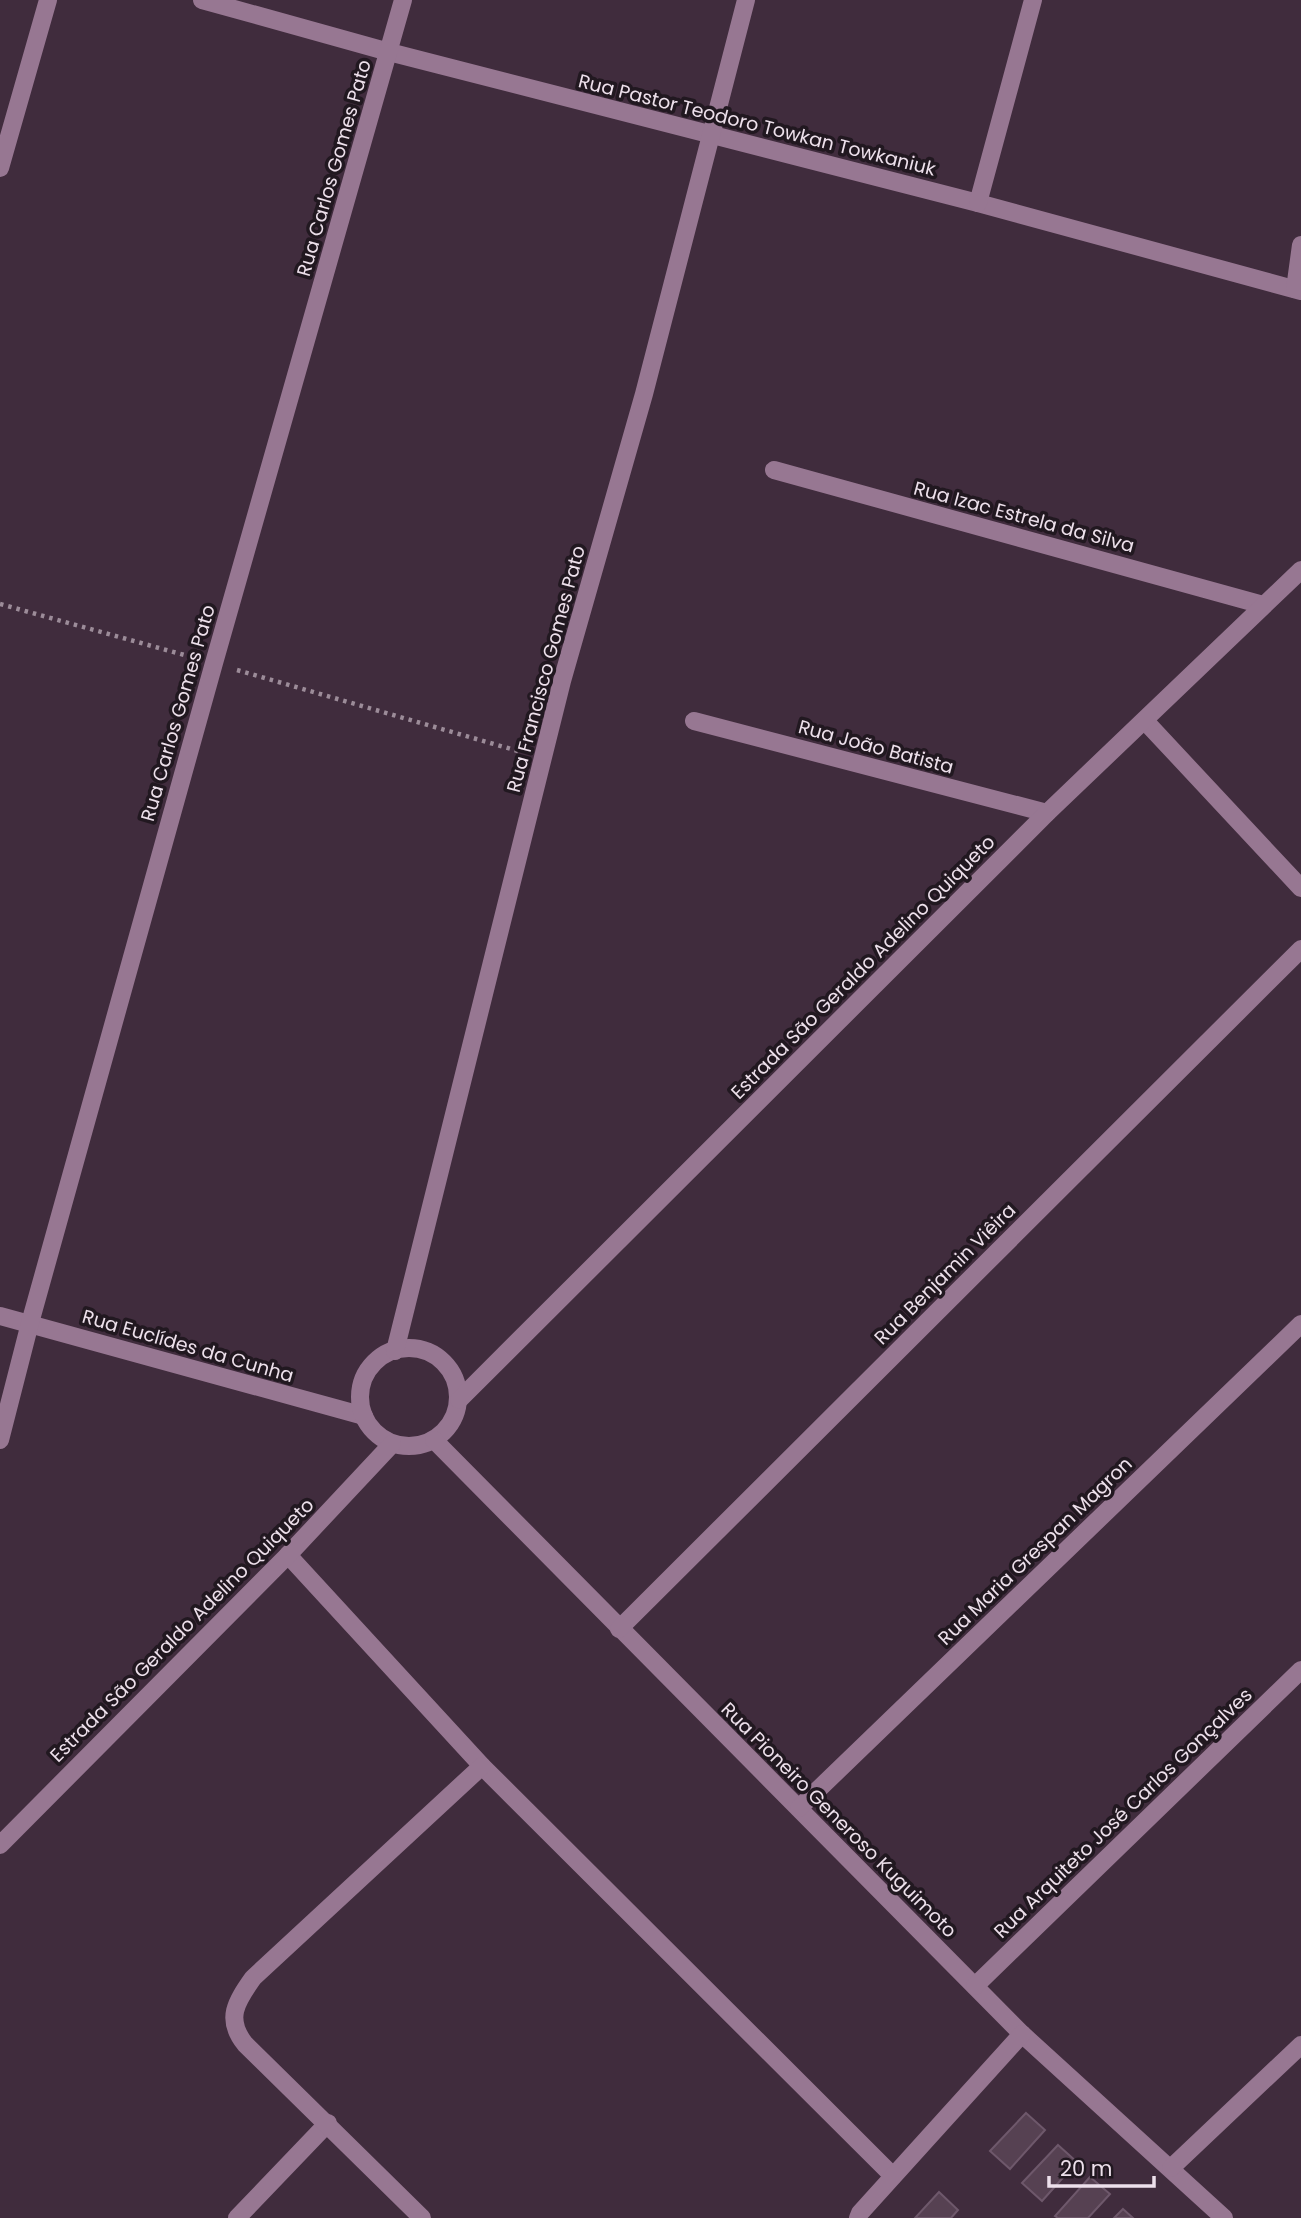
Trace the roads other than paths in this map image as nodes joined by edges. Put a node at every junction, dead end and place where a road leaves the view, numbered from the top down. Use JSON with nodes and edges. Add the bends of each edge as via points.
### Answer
{"nodes":[{"id":1,"x":48,"y":0,"type":"edge"},
{"id":2,"x":202,"y":0,"type":"edge"},
{"id":3,"x":403,"y":0,"type":"edge"},
{"id":4,"x":746,"y":0,"type":"edge"},
{"id":5,"x":1032,"y":0,"type":"edge"},
{"id":6,"x":389,"y":52,"type":"junction"},
{"id":7,"x":712,"y":134,"type":"junction"},
{"id":8,"x":0,"y":168,"type":"edge"},
{"id":9,"x":978,"y":204,"type":"junction"},
{"id":10,"x":1301,"y":245,"type":"edge"},
{"id":11,"x":1298,"y":290,"type":"edge"},
{"id":12,"x":774,"y":470,"type":"dead end"},
{"id":13,"x":1301,"y":570,"type":"edge"},
{"id":14,"x":1263,"y":605,"type":"junction"},
{"id":15,"x":1145,"y":721,"type":"junction"},
{"id":16,"x":694,"y":722,"type":"dead end"},
{"id":17,"x":1047,"y":813,"type":"junction"},
{"id":18,"x":1301,"y":888,"type":"edge"},
{"id":19,"x":1301,"y":949,"type":"edge"},
{"id":20,"x":0,"y":1316,"type":"edge"},
{"id":21,"x":30,"y":1324,"type":"junction"},
{"id":22,"x":1301,"y":1324,"type":"edge"},
{"id":23,"x":394,"y":1351,"type":"junction"},
{"id":24,"x":459,"y":1400,"type":"junction"},
{"id":25,"x":364,"y":1416,"type":"junction"},
{"id":26,"x":0,"y":1440,"type":"edge"},
{"id":27,"x":434,"y":1440,"type":"junction"},
{"id":28,"x":392,"y":1444,"type":"junction"},
{"id":29,"x":288,"y":1555,"type":"junction"},
{"id":30,"x":619,"y":1629,"type":"junction"},
{"id":31,"x":1301,"y":1670,"type":"edge"},
{"id":32,"x":482,"y":1766,"type":"junction"},
{"id":33,"x":799,"y":1808,"type":"junction"},
{"id":34,"x":0,"y":1845,"type":"edge"},
{"id":35,"x":975,"y":1986,"type":"junction"},
{"id":36,"x":1022,"y":2034,"type":"junction"},
{"id":37,"x":1301,"y":2045,"type":"edge"},
{"id":38,"x":328,"y":2123,"type":"junction"},
{"id":39,"x":1171,"y":2168,"type":"junction"},
{"id":40,"x":893,"y":2176,"type":"junction"},
{"id":41,"x":237,"y":2218,"type":"edge"},
{"id":42,"x":422,"y":2218,"type":"edge"},
{"id":43,"x":858,"y":2218,"type":"edge"},
{"id":44,"x":1224,"y":2218,"type":"edge"}],
"edges":[{"from":1,"to":8,"type":"street"},
{"from":2,"to":6,"type":"street","name":"Rua Pastor Teodoro Towkan Towkaniuk"},
{"from":3,"to":6,"type":"street","name":"Rua Carlos Gomes Pato"},
{"from":4,"to":7,"type":"street","name":"Rua Francisco Gomes Pato"},
{"from":5,"to":9,"type":"street"},
{"from":6,"to":7,"type":"street","name":"Rua Pastor Teodoro Towkan Towkaniuk"},
{"from":6,"to":21,"type":"street","name":"Rua Carlos Gomes Pato"},
{"from":7,"to":9,"type":"street","name":"Rua Pastor Teodoro Towkan Towkaniuk"},
{"from":7,"to":23,"type":"street","name":"Rua Francisco Gomes Pato","via":[[542,758]]},
{"from":9,"to":11,"type":"street","name":"Rua Pastor Teodoro Towkan Towkaniuk"},
{"from":10,"to":11,"type":"street"},
{"from":12,"to":14,"type":"street","name":"Rua Izac Estrela da Silva"},
{"from":13,"to":14,"type":"street","name":"Estrada São Geraldo Adelino Quiqueto"},
{"from":14,"to":15,"type":"street","name":"Estrada São Geraldo Adelino Quiqueto"},
{"from":15,"to":17,"type":"street","name":"Estrada São Geraldo Adelino Quiqueto"},
{"from":15,"to":18,"type":"street"},
{"from":16,"to":17,"type":"street","name":"Rua João Batista"},
{"from":17,"to":24,"type":"street","name":"Estrada São Geraldo Adelino Quiqueto"},
{"from":19,"to":30,"type":"street","name":"Rua Benjamin Viêira"},
{"from":20,"to":21,"type":"street","name":"Rua Euclídes da Cunha"},
{"from":21,"to":25,"type":"street","name":"Rua Euclídes da Cunha"},
{"from":21,"to":26,"type":"street","name":"Rua Carlos Gomes Pato"},
{"from":22,"to":33,"type":"street","name":"Rua Maria Grespan Magron"},
{"from":23,"to":24,"type":"street","via":[[425,1351],[439,1359],[450,1370]]},
{"from":23,"to":25,"type":"street","via":[[380,1358],[362,1385]]},
{"from":24,"to":27,"type":"street","via":[[452,1423]]},
{"from":25,"to":28,"type":"street","via":[[376,1433]]},
{"from":27,"to":28,"type":"street","via":[[421,1445]]},
{"from":27,"to":30,"type":"street","name":"Rua Pioneiro Generoso Kuguimoto"},
{"from":28,"to":29,"type":"street","name":"Estrada São Geraldo Adelino Quiqueto"},
{"from":29,"to":32,"type":"street"},
{"from":29,"to":34,"type":"street","name":"Estrada São Geraldo Adelino Quiqueto"},
{"from":30,"to":33,"type":"street","name":"Rua Pioneiro Generoso Kuguimoto"},
{"from":31,"to":35,"type":"street","name":"Rua Arquiteto José Carlos Gonçalves"},
{"from":32,"to":38,"type":"street","via":[[253,1978],[235,2008],[236,2033]]},
{"from":32,"to":40,"type":"street"},
{"from":33,"to":35,"type":"street","name":"Rua Pioneiro Generoso Kuguimoto"},
{"from":35,"to":36,"type":"street","name":"Rua Pioneiro Generoso Kuguimoto"},
{"from":36,"to":39,"type":"street","name":"Rua Pioneiro Generoso Kuguimoto"},
{"from":36,"to":40,"type":"street"},
{"from":37,"to":39,"type":"street"},
{"from":38,"to":41,"type":"street"},
{"from":38,"to":42,"type":"street"},
{"from":39,"to":44,"type":"street","name":"Rua Pioneiro Generoso Kuguimoto"},
{"from":40,"to":43,"type":"street"}]}
